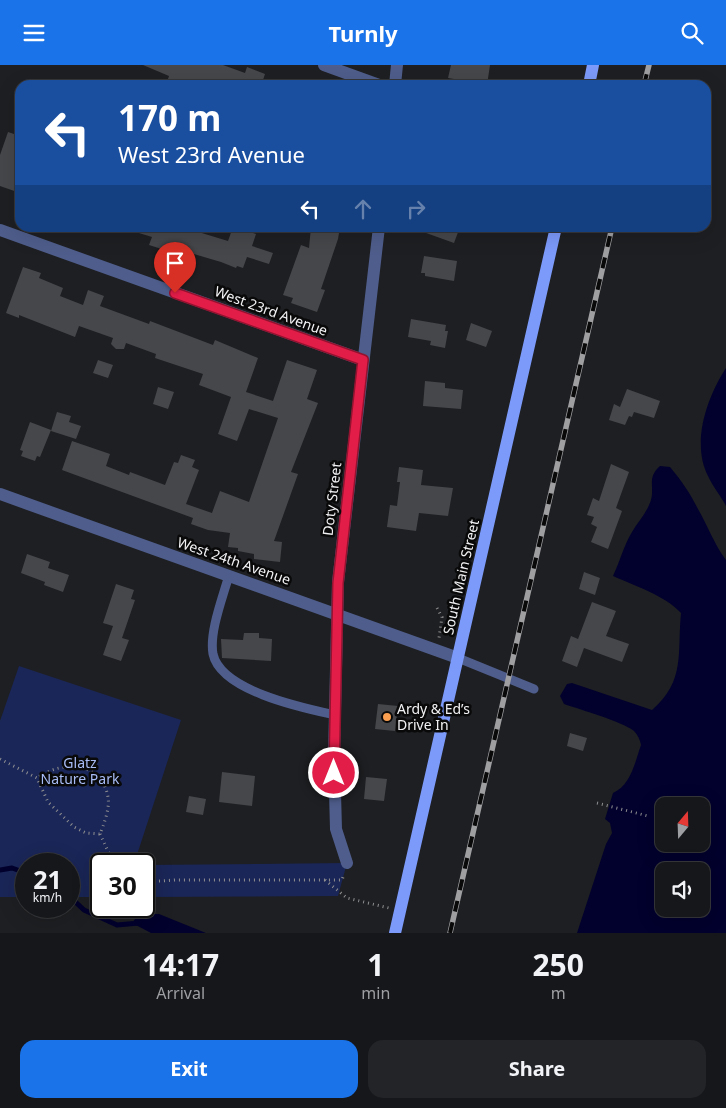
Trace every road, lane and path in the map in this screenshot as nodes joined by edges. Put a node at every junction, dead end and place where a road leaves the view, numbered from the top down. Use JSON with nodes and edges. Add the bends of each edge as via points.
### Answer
{"nodes":[{"id":1,"x":324,"y":65,"type":"edge"},
{"id":2,"x":397,"y":65,"type":"edge"},
{"id":3,"x":593,"y":65,"type":"edge"},
{"id":4,"x":365,"y":80,"type":"edge"},
{"id":5,"x":396,"y":80,"type":"edge"},
{"id":6,"x":590,"y":80,"type":"edge"},
{"id":7,"x":0,"y":230,"type":"edge"},
{"id":8,"x":377,"y":232,"type":"edge"},
{"id":9,"x":555,"y":232,"type":"edge"},
{"id":10,"x":363,"y":360,"type":"junction"},
{"id":11,"x":0,"y":494,"type":"edge"},
{"id":12,"x":228,"y":575,"type":"junction"},
{"id":13,"x":437,"y":608,"type":"dead end"},
{"id":14,"x":338,"y":614,"type":"junction"},
{"id":15,"x":437,"y":650,"type":"junction"},
{"id":16,"x":458,"y":658,"type":"junction"},
{"id":17,"x":534,"y":689,"type":"dead end"},
{"id":18,"x":335,"y":715,"type":"junction"},
{"id":19,"x":0,"y":759,"type":"edge"},
{"id":20,"x":37,"y":778,"type":"junction"},
{"id":21,"x":597,"y":803,"type":"dead end"},
{"id":22,"x":648,"y":816,"type":"dead end"},
{"id":23,"x":100,"y":834,"type":"junction"},
{"id":24,"x":109,"y":853,"type":"edge"},
{"id":25,"x":347,"y":863,"type":"joint"},
{"id":26,"x":324,"y":880,"type":"junction"},
{"id":27,"x":155,"y":882,"type":"edge"},
{"id":28,"x":400,"y":911,"type":"junction"},
{"id":29,"x":395,"y":933,"type":"edge"}],
"edges":[{"from":1,"to":4,"type":"street"},
{"from":2,"to":5,"type":"street"},
{"from":3,"to":6,"type":"main road"},
{"from":7,"to":10,"type":"street","name":"West 23rd Avenue"},
{"from":8,"to":10,"type":"street","name":"Doty Street"},
{"from":9,"to":16,"type":"main road","name":"South Main Street"},
{"from":10,"to":14,"type":"street","name":"Doty Street","via":[[341,542]]},
{"from":11,"to":12,"type":"street","name":"West 24th Avenue"},
{"from":12,"to":14,"type":"street","name":"West 24th Avenue"},
{"from":12,"to":18,"type":"lane","via":[[214,631],[213,654],[222,669],[243,687],[291,705]]},
{"from":13,"to":15,"type":"path","via":[[442,617]]},
{"from":14,"to":15,"type":"street","name":"West 24th Avenue"},
{"from":14,"to":18,"type":"street","name":"Doty Street"},
{"from":15,"to":16,"type":"street","name":"West 24th Avenue"},
{"from":16,"to":17,"type":"lane"},
{"from":16,"to":28,"type":"main road","name":"South Main Street"},
{"from":18,"to":25,"type":"street","name":"Doty Street","via":[[336,829]]},
{"from":19,"to":20,"type":"path"},
{"from":20,"to":23,"type":"path","via":[[48,802],[64,819],[86,833]]},
{"from":20,"to":23,"type":"path","via":[[66,765],[86,769],[96,775],[103,782],[108,799]]},
{"from":21,"to":22,"type":"path"},
{"from":23,"to":24,"type":"path"},
{"from":25,"to":26,"type":"path","via":[[342,880]]},
{"from":26,"to":27,"type":"path"},
{"from":26,"to":28,"type":"path","via":[[347,898]]},
{"from":28,"to":29,"type":"main road","name":"South Main Street"}]}
